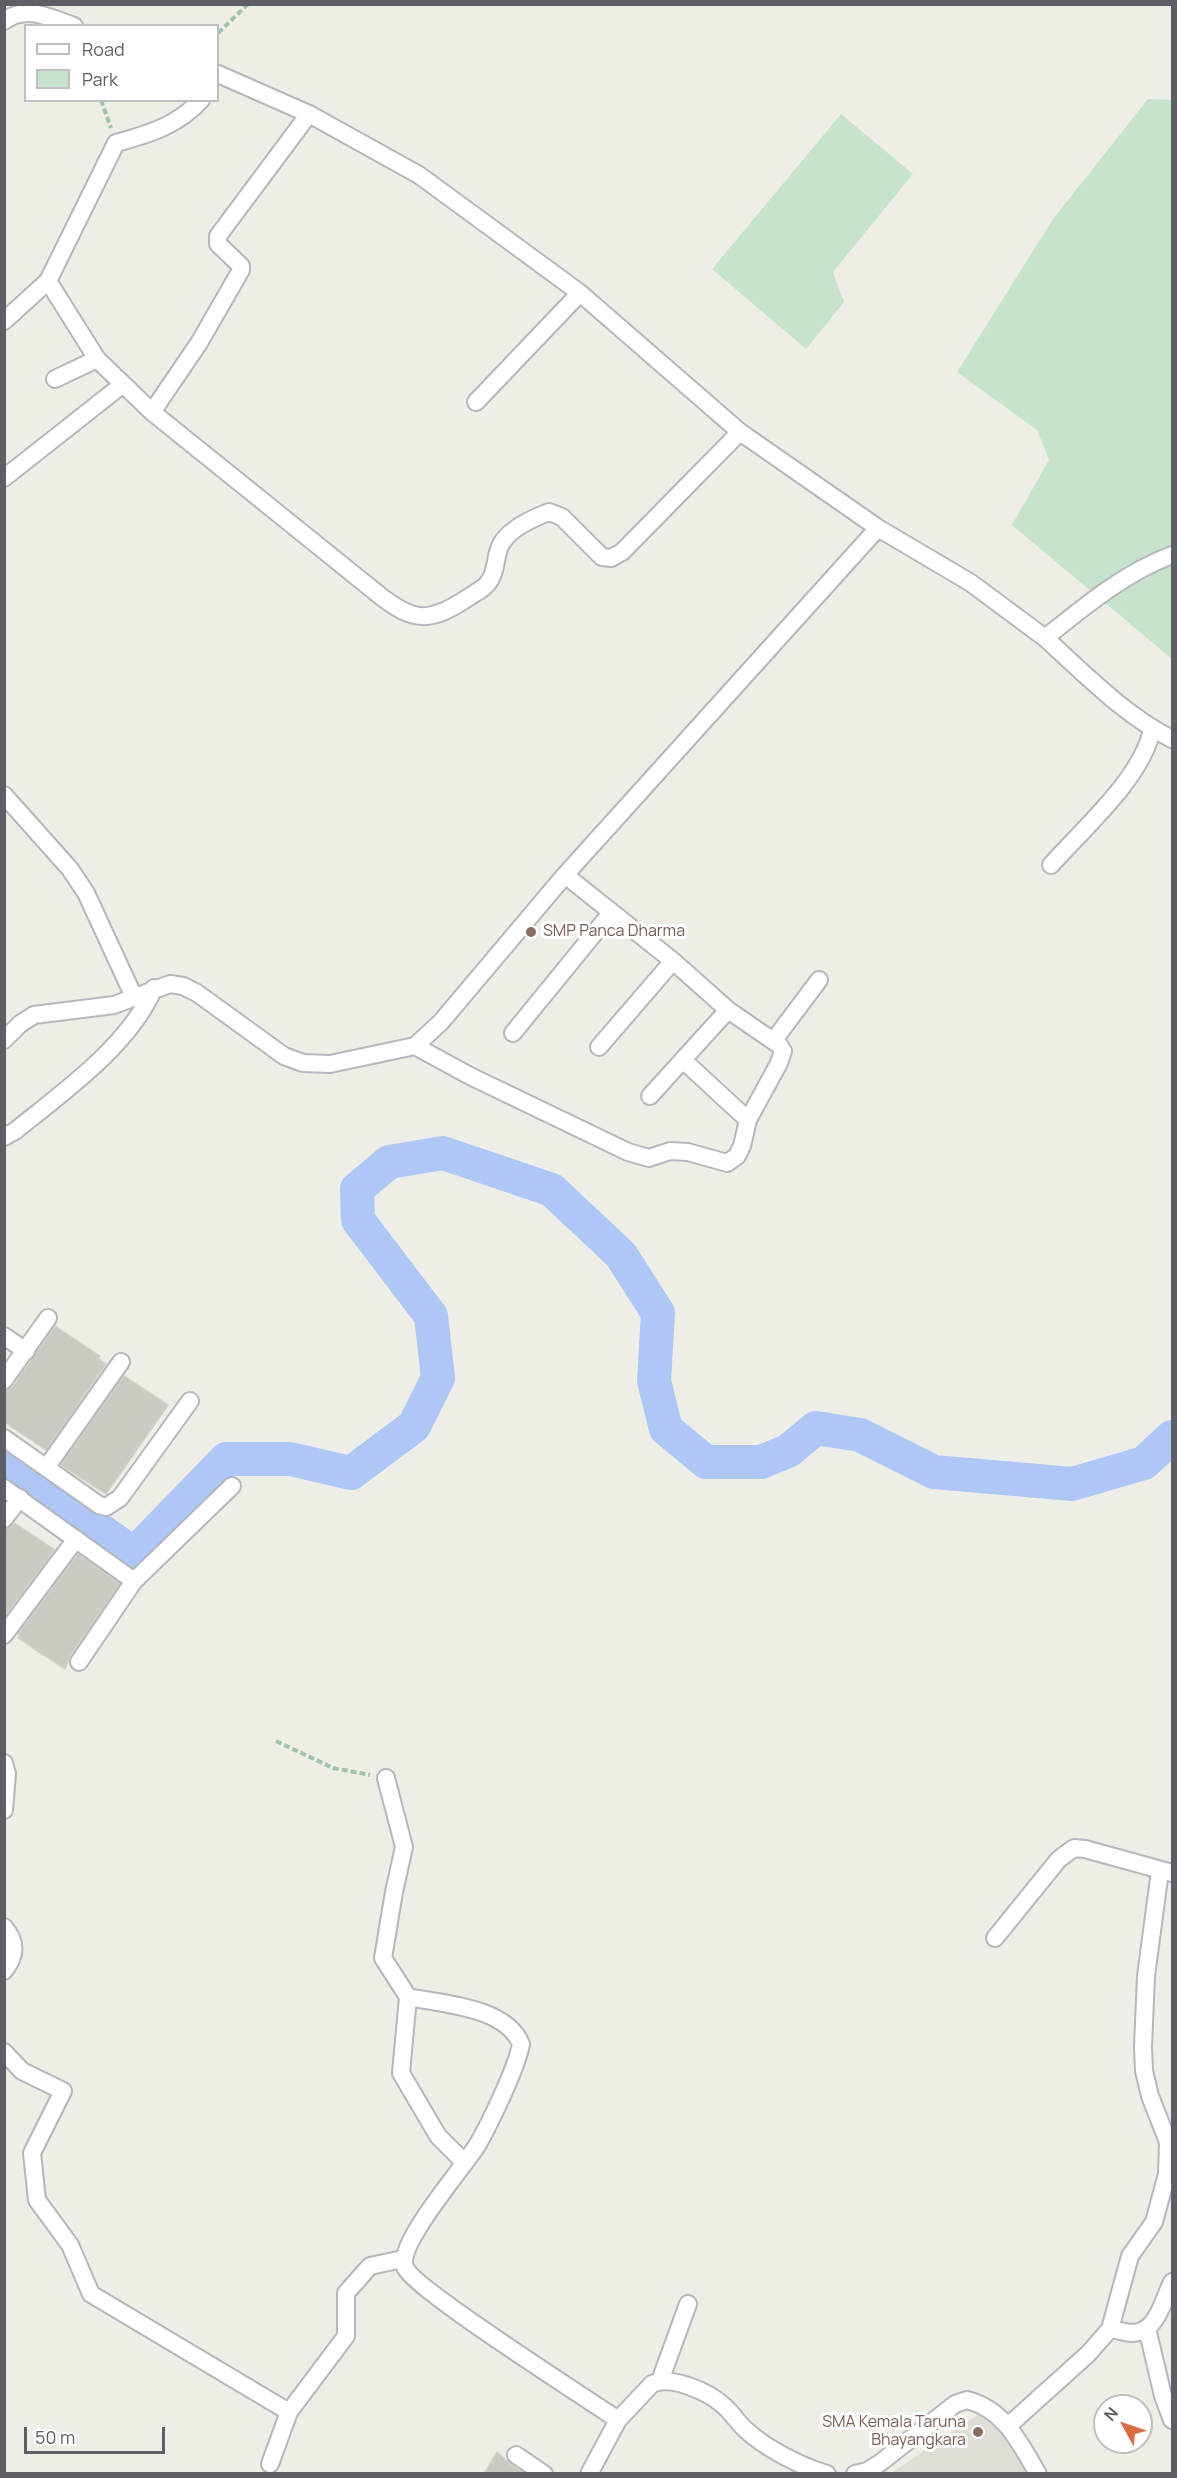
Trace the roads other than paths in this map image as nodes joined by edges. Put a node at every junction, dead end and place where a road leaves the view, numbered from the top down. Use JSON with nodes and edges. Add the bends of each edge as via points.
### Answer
{"nodes":[{"id":1,"x":4,"y":21,"type":"edge"},
{"id":2,"x":68,"y":24,"type":"edge"},
{"id":3,"x":220,"y":78,"type":"edge"},
{"id":4,"x":199,"y":102,"type":"edge"},
{"id":5,"x":309,"y":114,"type":"junction"},
{"id":6,"x":48,"y":282,"type":"junction"},
{"id":7,"x":580,"y":293,"type":"junction"},
{"id":8,"x":4,"y":321,"type":"edge"},
{"id":9,"x":97,"y":359,"type":"junction"},
{"id":10,"x":55,"y":379,"type":"dead end"},
{"id":11,"x":122,"y":385,"type":"junction"},
{"id":12,"x":476,"y":402,"type":"dead end"},
{"id":13,"x":152,"y":412,"type":"junction"},
{"id":14,"x":740,"y":432,"type":"junction"},
{"id":15,"x":4,"y":478,"type":"edge"},
{"id":16,"x":878,"y":528,"type":"junction"},
{"id":17,"x":1173,"y":555,"type":"edge"},
{"id":18,"x":1045,"y":638,"type":"junction"},
{"id":19,"x":1152,"y":729,"type":"junction"},
{"id":20,"x":1173,"y":740,"type":"edge"},
{"id":21,"x":4,"y":795,"type":"edge"},
{"id":22,"x":1051,"y":865,"type":"dead end"},
{"id":23,"x":564,"y":875,"type":"junction"},
{"id":24,"x":611,"y":913,"type":"junction"},
{"id":25,"x":673,"y":961,"type":"junction"},
{"id":26,"x":819,"y":980,"type":"dead end"},
{"id":27,"x":154,"y":988,"type":"junction"},
{"id":28,"x":134,"y":996,"type":"junction"},
{"id":29,"x":728,"y":1010,"type":"junction"},
{"id":30,"x":513,"y":1033,"type":"dead end"},
{"id":31,"x":4,"y":1040,"type":"edge"},
{"id":32,"x":774,"y":1040,"type":"junction"},
{"id":33,"x":416,"y":1046,"type":"junction"},
{"id":34,"x":599,"y":1047,"type":"dead end"},
{"id":35,"x":683,"y":1060,"type":"junction"},
{"id":36,"x":650,"y":1096,"type":"dead end"},
{"id":37,"x":748,"y":1120,"type":"junction"},
{"id":38,"x":4,"y":1137,"type":"edge"},
{"id":39,"x":48,"y":1318,"type":"dead end"},
{"id":40,"x":4,"y":1336,"type":"edge"},
{"id":41,"x":26,"y":1351,"type":"junction"},
{"id":42,"x":121,"y":1362,"type":"dead end"},
{"id":43,"x":4,"y":1380,"type":"edge"},
{"id":44,"x":190,"y":1401,"type":"dead end"},
{"id":45,"x":4,"y":1438,"type":"edge"},
{"id":46,"x":46,"y":1468,"type":"junction"},
{"id":47,"x":232,"y":1486,"type":"dead end"},
{"id":48,"x":4,"y":1488,"type":"edge"},
{"id":49,"x":20,"y":1498,"type":"junction"},
{"id":50,"x":4,"y":1519,"type":"edge"},
{"id":51,"x":76,"y":1539,"type":"junction"},
{"id":52,"x":134,"y":1581,"type":"junction"},
{"id":53,"x":4,"y":1635,"type":"edge"},
{"id":54,"x":79,"y":1662,"type":"dead end"},
{"id":55,"x":4,"y":1763,"type":"edge"},
{"id":56,"x":386,"y":1778,"type":"road end"},
{"id":57,"x":4,"y":1810,"type":"edge"},
{"id":58,"x":1166,"y":1872,"type":"edge"},
{"id":59,"x":4,"y":1927,"type":"edge"},
{"id":60,"x":995,"y":1938,"type":"dead end"},
{"id":61,"x":4,"y":1971,"type":"edge"},
{"id":62,"x":408,"y":1997,"type":"junction"},
{"id":63,"x":4,"y":2052,"type":"edge"},
{"id":64,"x":464,"y":2162,"type":"junction"},
{"id":65,"x":403,"y":2259,"type":"junction"},
{"id":66,"x":1173,"y":2282,"type":"edge"},
{"id":67,"x":688,"y":2304,"type":"dead end"},
{"id":68,"x":1147,"y":2328,"type":"junction"},
{"id":69,"x":1110,"y":2329,"type":"junction"},
{"id":70,"x":660,"y":2381,"type":"junction"},
{"id":71,"x":289,"y":2412,"type":"junction"},
{"id":72,"x":618,"y":2420,"type":"junction"},
{"id":73,"x":1173,"y":2420,"type":"edge"},
{"id":74,"x":1008,"y":2426,"type":"junction"},
{"id":75,"x":516,"y":2455,"type":"dead end"},
{"id":76,"x":270,"y":2464,"type":"dead end"},
{"id":77,"x":544,"y":2474,"type":"edge"},
{"id":78,"x":589,"y":2474,"type":"edge"},
{"id":79,"x":827,"y":2474,"type":"edge"},
{"id":80,"x":855,"y":2474,"type":"edge"},
{"id":81,"x":1038,"y":2474,"type":"edge"}],
"edges":[{"from":1,"to":2,"type":"street","via":[[28,11]]},
{"from":3,"to":5,"type":"street"},
{"from":4,"to":6,"type":"street","via":[[162,130],[116,143]]},
{"from":5,"to":7,"type":"street","via":[[419,176]]},
{"from":5,"to":13,"type":"street","via":[[218,236],[218,244],[241,270],[199,343]]},
{"from":6,"to":8,"type":"street"},
{"from":6,"to":9,"type":"street"},
{"from":7,"to":12,"type":"street"},
{"from":7,"to":14,"type":"street"},
{"from":9,"to":10,"type":"street"},
{"from":9,"to":11,"type":"street"},
{"from":11,"to":13,"type":"street"},
{"from":11,"to":15,"type":"street"},
{"from":13,"to":14,"type":"street","via":[[396,609],[410,616],[427,616],[455,606],[488,584],[503,541],[532,519],[549,512],[562,517],[602,557],[611,558],[622,552]]},
{"from":14,"to":16,"type":"street"},
{"from":16,"to":18,"type":"street","via":[[971,583]]},
{"from":16,"to":23,"type":"street"},
{"from":17,"to":18,"type":"street","via":[[1144,565]]},
{"from":18,"to":19,"type":"street"},
{"from":19,"to":20,"type":"street"},
{"from":19,"to":22,"type":"street","via":[[1149,745],[1138,765]]},
{"from":21,"to":28,"type":"street","via":[[70,869],[86,893]]},
{"from":23,"to":24,"type":"street"},
{"from":23,"to":33,"type":"street","via":[[441,1022]]},
{"from":24,"to":25,"type":"street"},
{"from":24,"to":30,"type":"street"},
{"from":25,"to":29,"type":"street"},
{"from":25,"to":34,"type":"street"},
{"from":26,"to":32,"type":"street"},
{"from":27,"to":28,"type":"street"},
{"from":27,"to":33,"type":"street","via":[[170,984],[197,993],[284,1056],[303,1063],[330,1064]]},
{"from":27,"to":38,"type":"street","via":[[139,1016],[108,1051],[73,1084]]},
{"from":28,"to":31,"type":"street","via":[[114,1005],[34,1015]]},
{"from":29,"to":32,"type":"street"},
{"from":29,"to":35,"type":"street"},
{"from":32,"to":37,"type":"street","via":[[783,1051]]},
{"from":33,"to":37,"type":"street","via":[[628,1152],[649,1158],[670,1151],[688,1152],[727,1163],[742,1146]]},
{"from":35,"to":36,"type":"street"},
{"from":35,"to":37,"type":"street"},
{"from":39,"to":41,"type":"street"},
{"from":40,"to":41,"type":"street"},
{"from":41,"to":43,"type":"street"},
{"from":42,"to":46,"type":"street"},
{"from":44,"to":46,"type":"street","via":[[120,1498],[106,1507]]},
{"from":45,"to":46,"type":"street"},
{"from":47,"to":52,"type":"street"},
{"from":48,"to":49,"type":"street"},
{"from":49,"to":50,"type":"street"},
{"from":49,"to":51,"type":"street"},
{"from":51,"to":52,"type":"street"},
{"from":51,"to":53,"type":"street"},
{"from":52,"to":54,"type":"street"},
{"from":55,"to":57,"type":"street"},
{"from":56,"to":62,"type":"street","via":[[404,1847],[383,1958]]},
{"from":58,"to":60,"type":"street","via":[[1074,1848],[1059,1859]]},
{"from":58,"to":69,"type":"street","via":[[1146,1976],[1143,2047],[1150,2096],[1168,2142],[1167,2174],[1154,2222],[1130,2256]]},
{"from":59,"to":61,"type":"street","via":[[11,1936],[14,1953]]},
{"from":62,"to":64,"type":"street","via":[[401,2073],[438,2136]]},
{"from":62,"to":64,"type":"street","via":[[490,2015],[513,2031],[521,2044],[478,2144]]},
{"from":63,"to":71,"type":"street","via":[[22,2071],[63,2091],[32,2153],[37,2200],[70,2245],[91,2294]]},
{"from":64,"to":65,"type":"street","via":[[421,2222]]},
{"from":65,"to":71,"type":"street","via":[[369,2266],[346,2293],[346,2336]]},
{"from":65,"to":72,"type":"street","via":[[412,2278]]},
{"from":66,"to":68,"type":"street"},
{"from":67,"to":70,"type":"street"},
{"from":68,"to":69,"type":"street","via":[[1132,2333]]},
{"from":68,"to":73,"type":"street","via":[[1163,2396]]},
{"from":69,"to":74,"type":"street"},
{"from":70,"to":72,"type":"street"},
{"from":70,"to":79,"type":"street","via":[[683,2383],[723,2404],[745,2430],[761,2441],[809,2469]]},
{"from":71,"to":76,"type":"street"},
{"from":72,"to":78,"type":"street"},
{"from":74,"to":80,"type":"street","via":[[990,2409],[967,2400],[955,2404],[880,2463]]},
{"from":74,"to":81,"type":"street"},
{"from":75,"to":77,"type":"street"}]}
